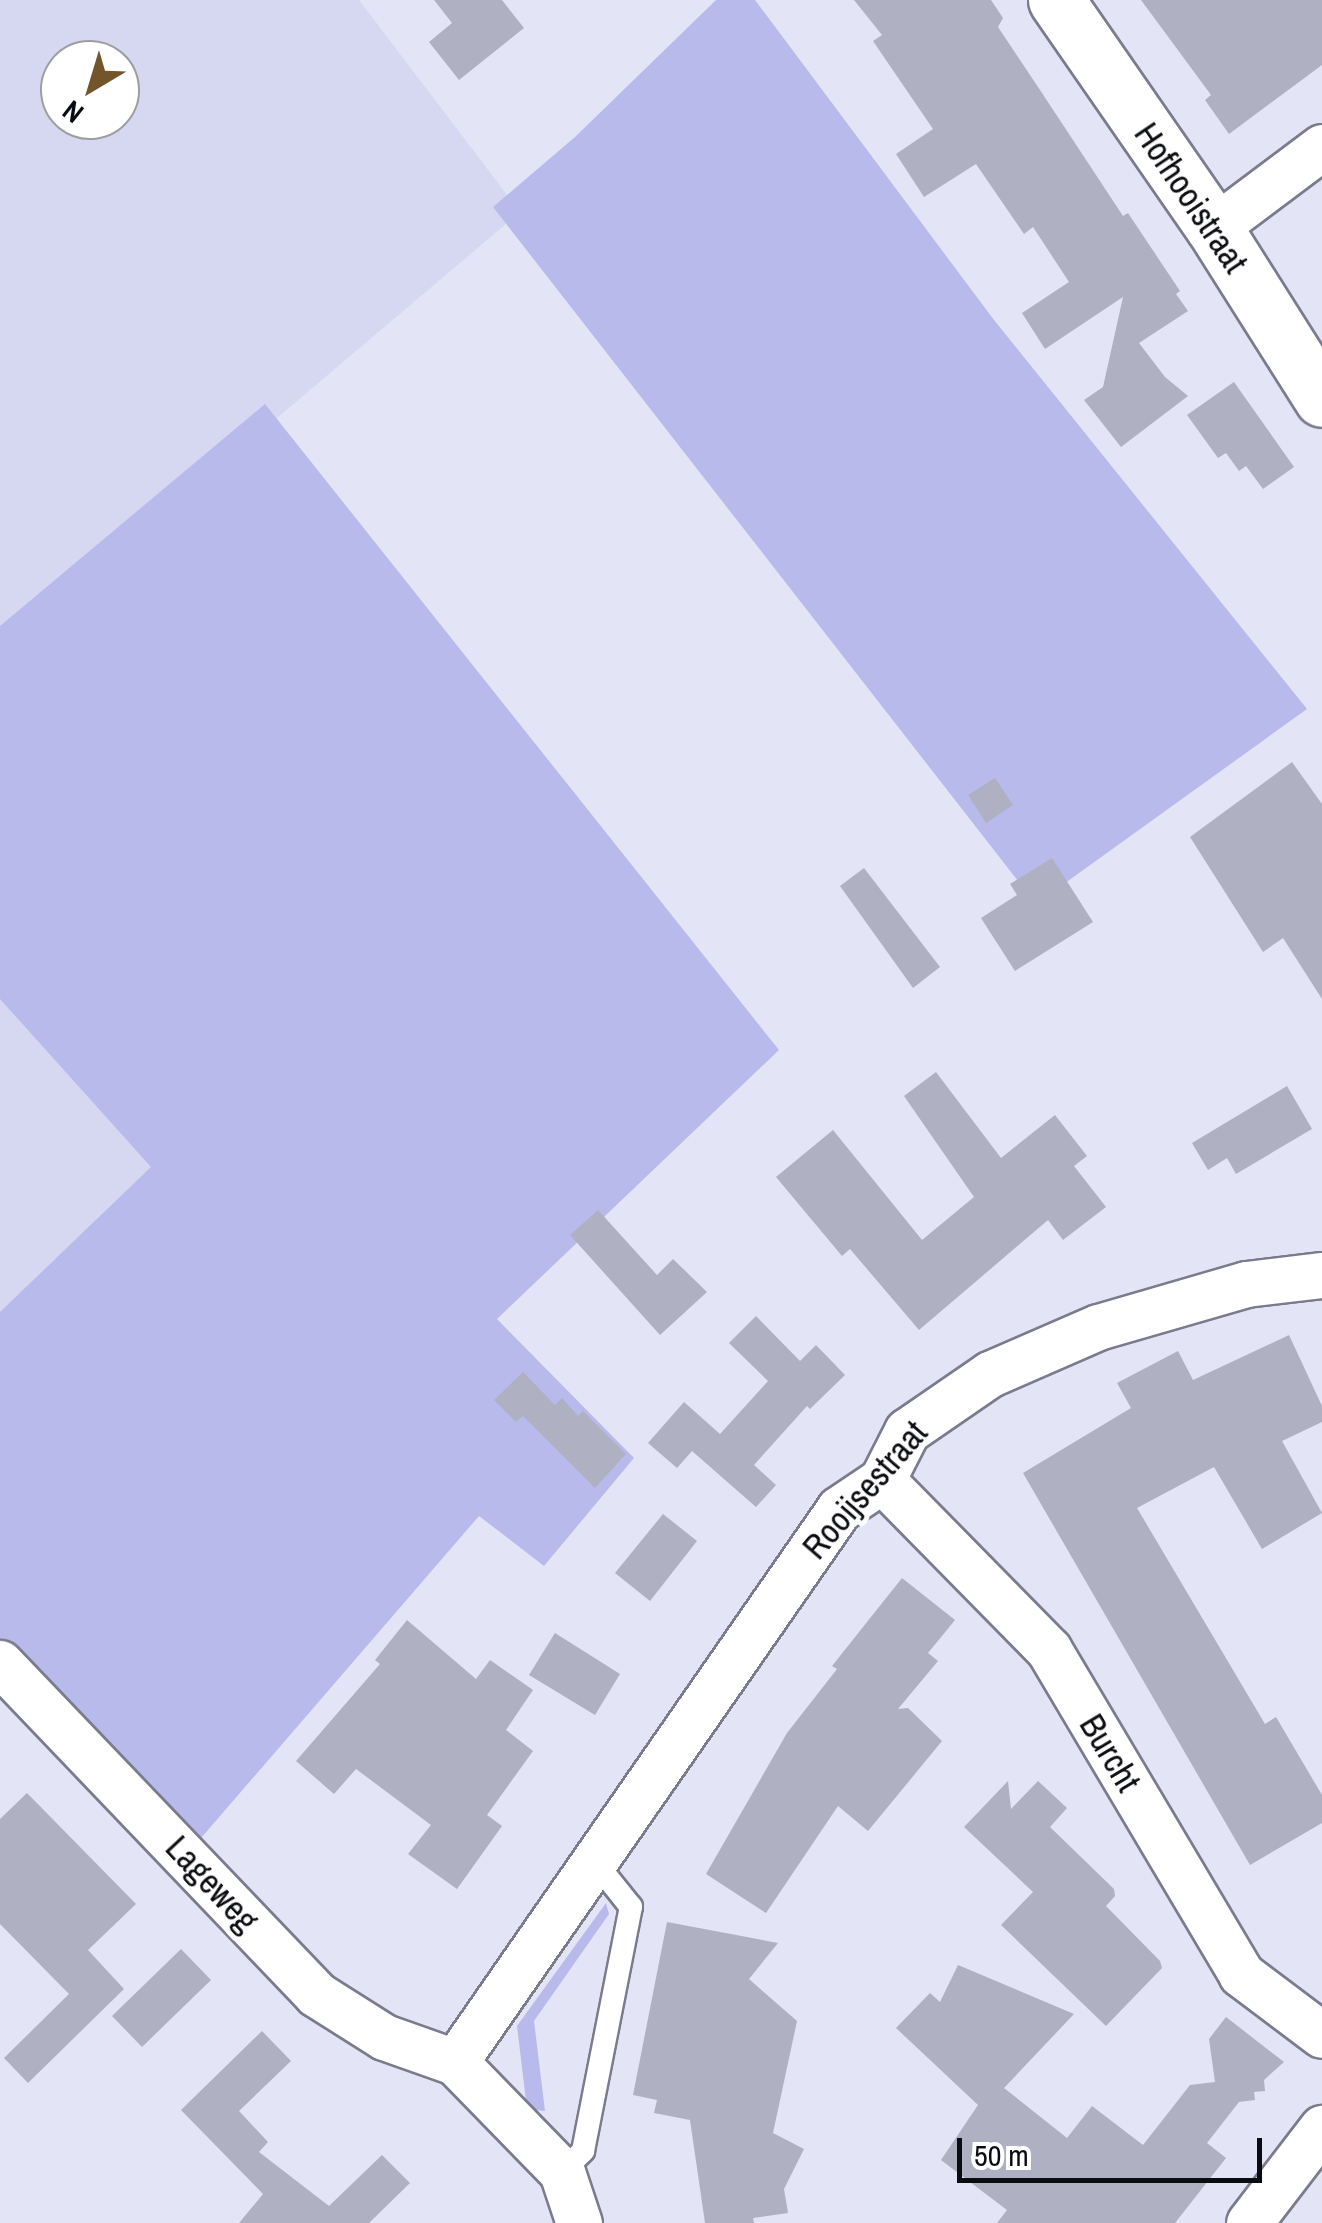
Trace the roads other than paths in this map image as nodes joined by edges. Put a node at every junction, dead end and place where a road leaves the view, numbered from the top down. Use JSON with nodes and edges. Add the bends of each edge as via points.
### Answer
{"nodes":[{"id":1,"x":1056,"y":0,"type":"edge"},
{"id":2,"x":1322,"y":147,"type":"edge"},
{"id":3,"x":1214,"y":228,"type":"junction"},
{"id":4,"x":1322,"y":399,"type":"edge"},
{"id":5,"x":1322,"y":1274,"type":"edge"},
{"id":6,"x":882,"y":1480,"type":"junction"},
{"id":7,"x":0,"y":1663,"type":"edge"},
{"id":8,"x":594,"y":1862,"type":"junction"},
{"id":9,"x":1322,"y":2035,"type":"edge"},
{"id":10,"x":454,"y":2062,"type":"junction"},
{"id":11,"x":1322,"y":2128,"type":"edge"},
{"id":12,"x":562,"y":2172,"type":"junction"},
{"id":13,"x":579,"y":2223,"type":"edge"},
{"id":14,"x":1249,"y":2223,"type":"edge"}],
"edges":[{"from":1,"to":3,"type":"street","name":"Hofhooistraat"},
{"from":2,"to":3,"type":"street"},
{"from":3,"to":4,"type":"street","name":"Hofhooistraat"},
{"from":5,"to":6,"type":"street","name":"Rooijsestraat","via":[[1246,1284],[1098,1327],[990,1374],[907,1431]]},
{"from":6,"to":8,"type":"street","name":"Rooijsestraat","via":[[839,1509]]},
{"from":6,"to":9,"type":"street","name":"Burcht","via":[[1049,1650],[1242,1974]]},
{"from":7,"to":10,"type":"street","name":"Lageweg","via":[[316,1994],[384,2036]]},
{"from":8,"to":10,"type":"street","name":"Rooijsestraat"},
{"from":8,"to":12,"type":"lane","via":[[631,1908],[584,2151]]},
{"from":10,"to":12,"type":"street"},
{"from":11,"to":14,"type":"street"},
{"from":12,"to":13,"type":"street"}]}
